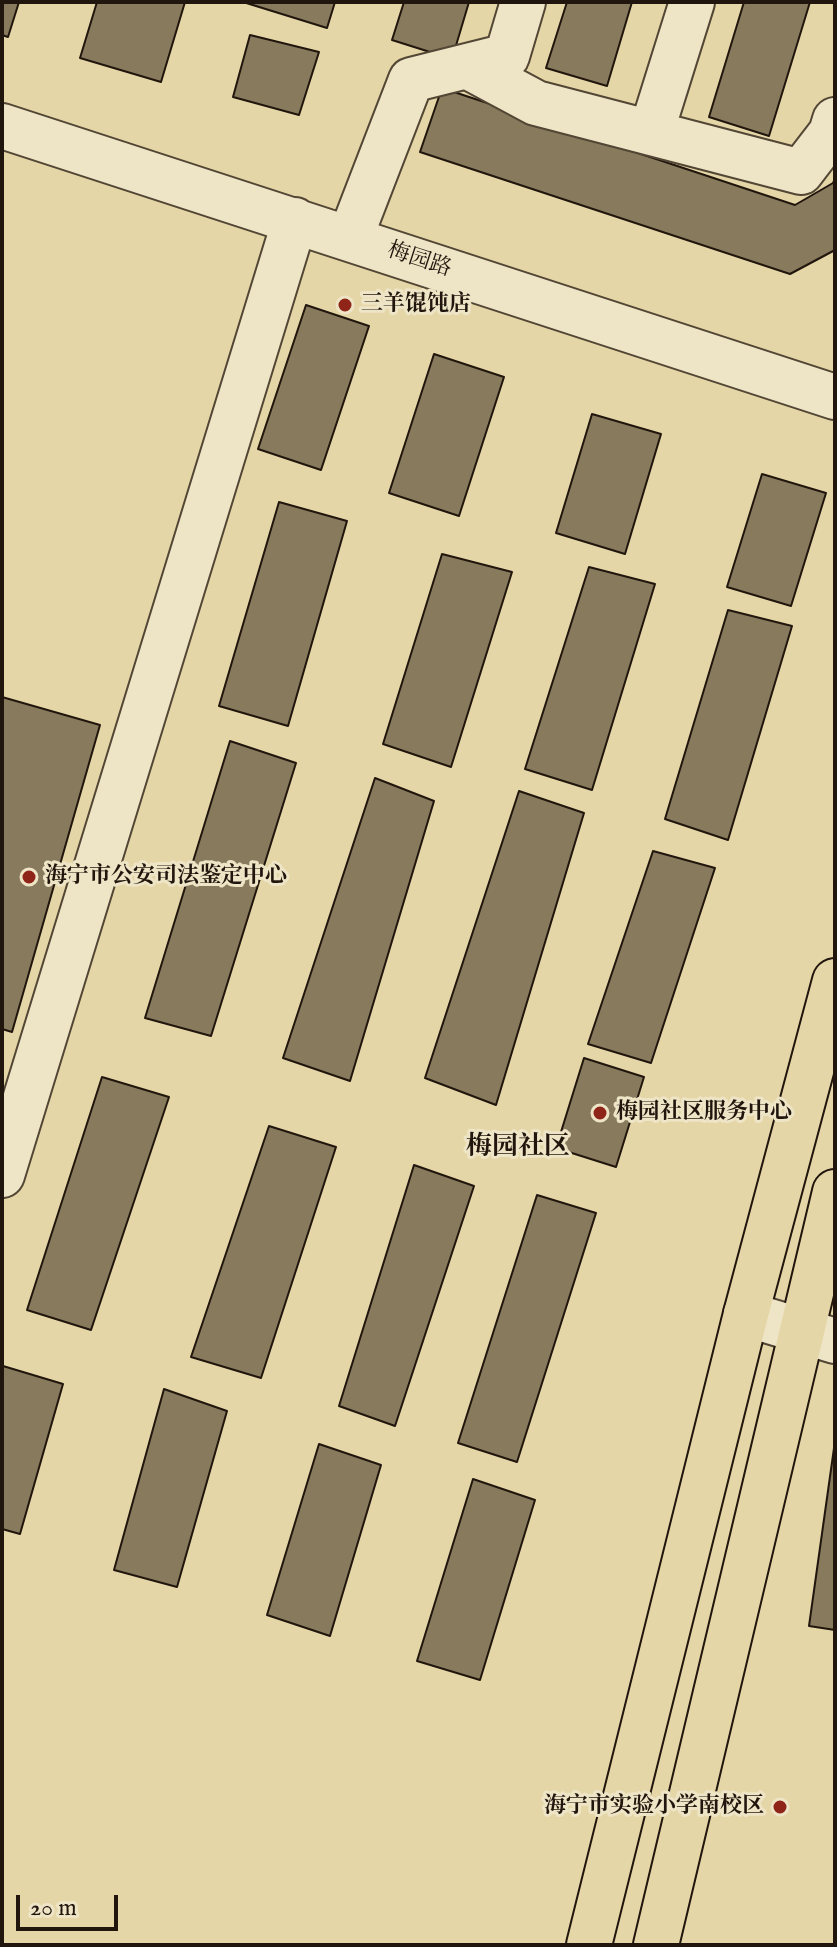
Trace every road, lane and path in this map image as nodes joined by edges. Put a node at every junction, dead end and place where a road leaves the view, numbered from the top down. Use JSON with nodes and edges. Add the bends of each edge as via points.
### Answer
{"nodes":[{"id":1,"x":523,"y":2,"type":"edge"},
{"id":2,"x":692,"y":2,"type":"edge"},
{"id":3,"x":467,"y":66,"type":"junction"},
{"id":4,"x":835,"y":120,"type":"edge"},
{"id":5,"x":2,"y":126,"type":"edge"},
{"id":6,"x":651,"y":133,"type":"junction"},
{"id":7,"x":295,"y":220,"type":"junction"},
{"id":8,"x":350,"y":238,"type":"junction"},
{"id":9,"x":835,"y":397,"type":"edge"},
{"id":10,"x":835,"y":981,"type":"edge"},
{"id":11,"x":2,"y":1175,"type":"edge"},
{"id":12,"x":835,"y":1192,"type":"edge"},
{"id":13,"x":746,"y":1314,"type":"junction"},
{"id":14,"x":818,"y":1337,"type":"edge"},
{"id":15,"x":589,"y":1945,"type":"edge"},
{"id":16,"x":656,"y":1945,"type":"edge"}],
"edges":[{"from":1,"to":3,"type":"street","via":[[507,56]]},
{"from":2,"to":6,"type":"street"},
{"from":3,"to":6,"type":"street","via":[[536,103]]},
{"from":3,"to":8,"type":"street","via":[[411,80]]},
{"from":4,"to":6,"type":"street","via":[[801,172]]},
{"from":5,"to":7,"type":"street","name":"梅园路"},
{"from":7,"to":8,"type":"street","name":"梅园路"},
{"from":7,"to":11,"type":"street"},
{"from":8,"to":9,"type":"street","name":"梅园路"},
{"from":10,"to":13,"type":"main road"},
{"from":12,"to":14,"type":"main road"},
{"from":13,"to":14,"type":"street"},
{"from":13,"to":15,"type":"main road"},
{"from":14,"to":16,"type":"main road"}]}
